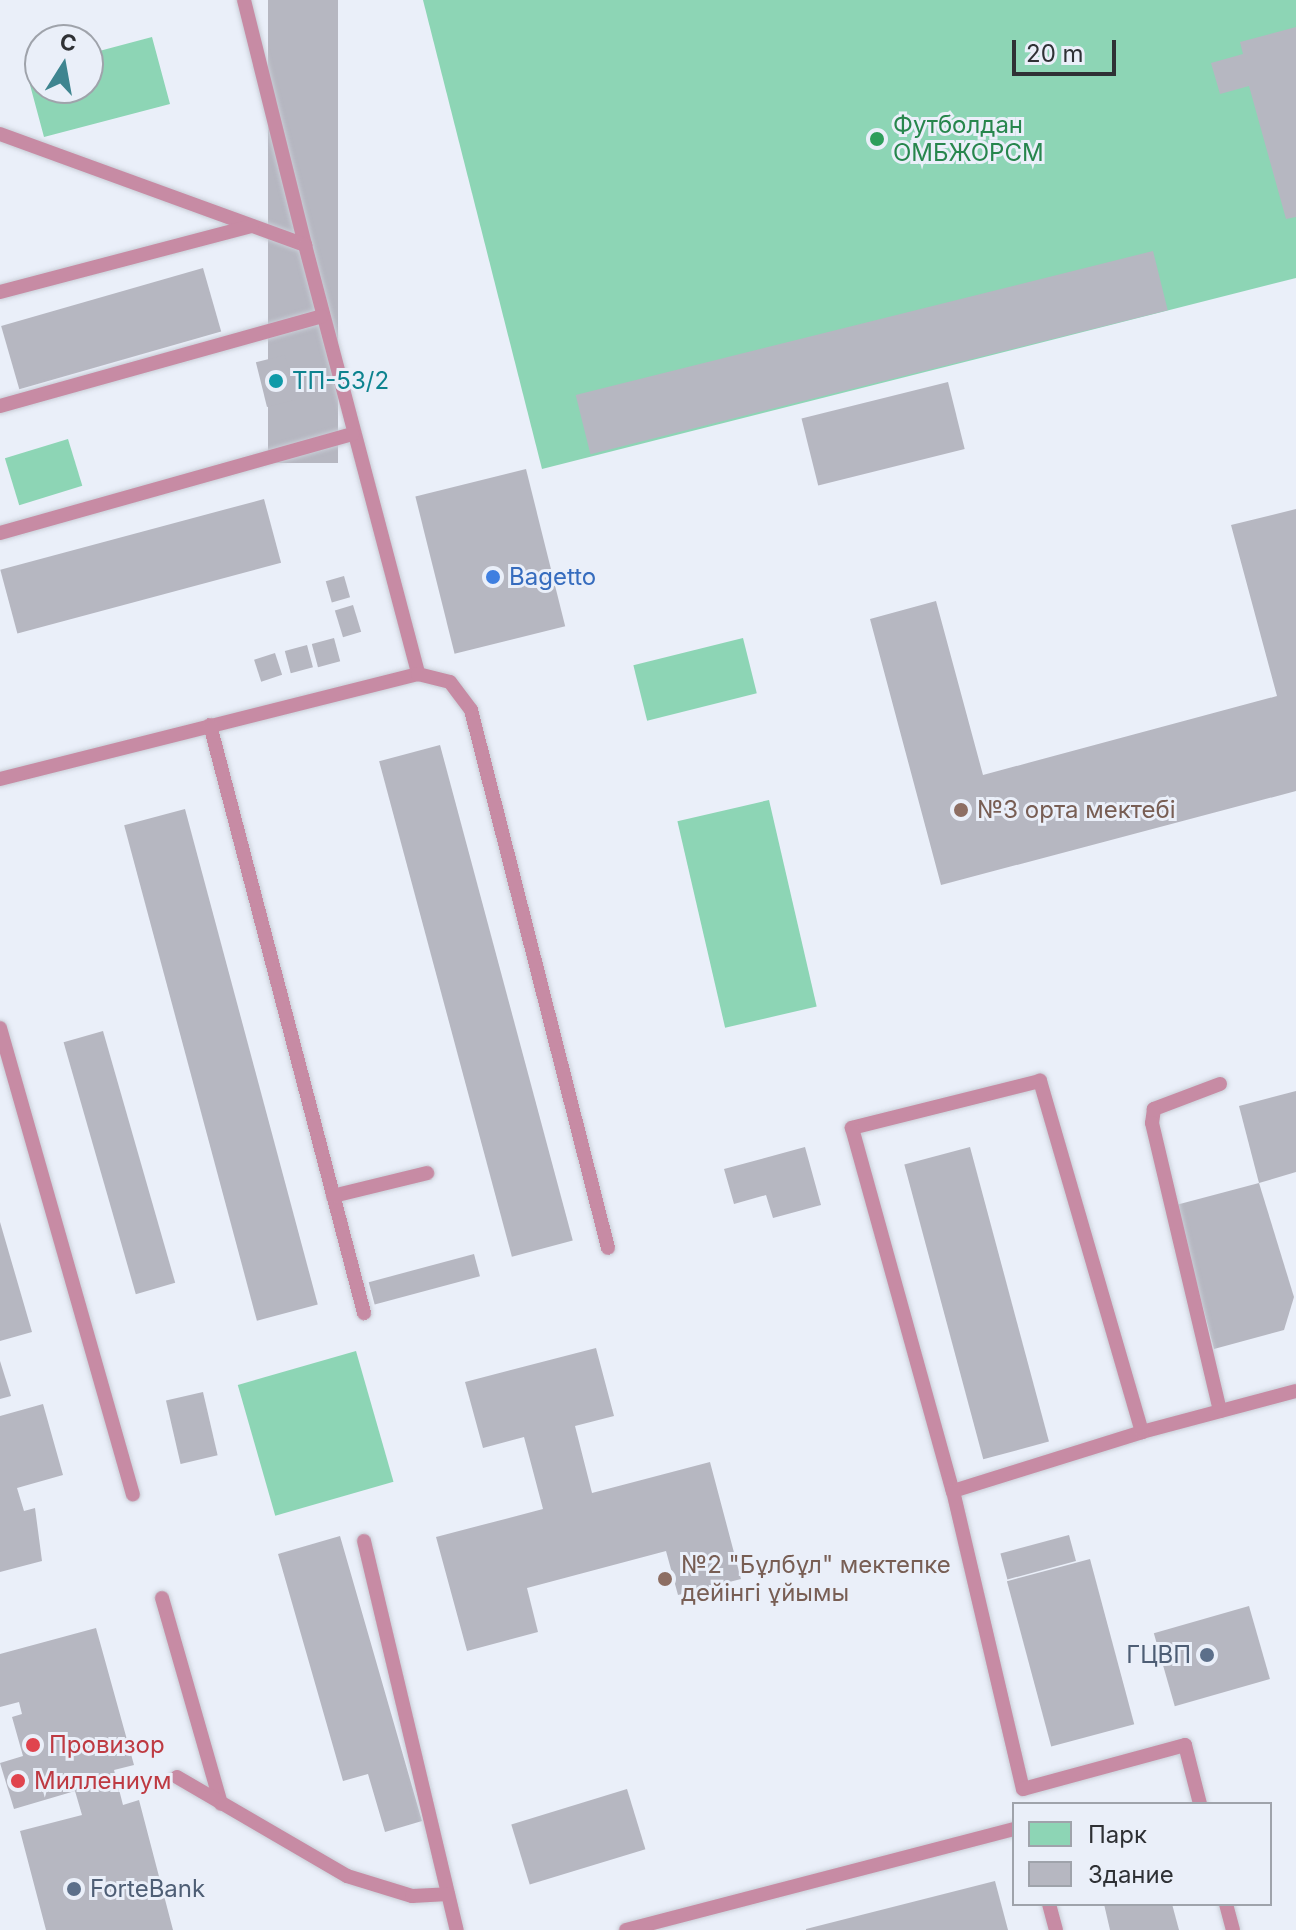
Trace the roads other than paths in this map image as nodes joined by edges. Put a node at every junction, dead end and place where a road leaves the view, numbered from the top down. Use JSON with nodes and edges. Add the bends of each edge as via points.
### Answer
{"nodes":[{"id":1,"x":244,"y":0,"type":"edge"},
{"id":2,"x":0,"y":134,"type":"edge"},
{"id":3,"x":252,"y":226,"type":"junction"},
{"id":4,"x":305,"y":245,"type":"junction"},
{"id":5,"x":0,"y":292,"type":"edge"},
{"id":6,"x":322,"y":316,"type":"junction"},
{"id":7,"x":0,"y":406,"type":"edge"},
{"id":8,"x":352,"y":434,"type":"junction"},
{"id":9,"x":0,"y":533,"type":"edge"},
{"id":10,"x":418,"y":674,"type":"junction"},
{"id":11,"x":210,"y":725,"type":"junction"},
{"id":12,"x":0,"y":779,"type":"edge"},
{"id":13,"x":0,"y":1028,"type":"edge"},
{"id":14,"x":1220,"y":1084,"type":"dead end"},
{"id":15,"x":427,"y":1173,"type":"dead end"},
{"id":16,"x":333,"y":1196,"type":"junction"},
{"id":17,"x":608,"y":1248,"type":"dead end"},
{"id":18,"x":364,"y":1313,"type":"dead end"},
{"id":19,"x":1296,"y":1391,"type":"edge"},
{"id":20,"x":1220,"y":1411,"type":"junction"},
{"id":21,"x":1142,"y":1432,"type":"junction"},
{"id":22,"x":953,"y":1491,"type":"junction"},
{"id":23,"x":133,"y":1494,"type":"dead end"},
{"id":24,"x":364,"y":1541,"type":"dead end"},
{"id":25,"x":162,"y":1598,"type":"dead end"},
{"id":26,"x":177,"y":1777,"type":"dead end"},
{"id":27,"x":1024,"y":1796,"type":"edge"},
{"id":28,"x":1199,"y":1802,"type":"edge"},
{"id":29,"x":221,"y":1804,"type":"junction"},
{"id":30,"x":1012,"y":1830,"type":"edge"},
{"id":31,"x":448,"y":1894,"type":"junction"},
{"id":32,"x":1050,"y":1906,"type":"edge"},
{"id":33,"x":1227,"y":1906,"type":"edge"},
{"id":34,"x":457,"y":1930,"type":"edge"},
{"id":35,"x":626,"y":1930,"type":"edge"},
{"id":36,"x":1056,"y":1930,"type":"edge"},
{"id":37,"x":1233,"y":1930,"type":"edge"}],
"edges":[{"from":1,"to":4,"type":"lane"},
{"from":2,"to":3,"type":"lane"},
{"from":3,"to":4,"type":"lane"},
{"from":3,"to":5,"type":"lane"},
{"from":4,"to":6,"type":"lane"},
{"from":6,"to":7,"type":"lane"},
{"from":6,"to":8,"type":"lane"},
{"from":8,"to":9,"type":"lane"},
{"from":8,"to":10,"type":"lane"},
{"from":10,"to":11,"type":"lane"},
{"from":10,"to":17,"type":"lane","via":[[450,682],[471,710]]},
{"from":11,"to":12,"type":"lane"},
{"from":11,"to":16,"type":"lane"},
{"from":13,"to":23,"type":"lane"},
{"from":14,"to":20,"type":"lane","via":[[1154,1109],[1152,1123]]},
{"from":15,"to":16,"type":"lane"},
{"from":16,"to":18,"type":"lane"},
{"from":19,"to":20,"type":"lane"},
{"from":20,"to":21,"type":"lane"},
{"from":21,"to":22,"type":"lane"},
{"from":21,"to":22,"type":"lane","via":[[1040,1081],[852,1128]]},
{"from":22,"to":27,"type":"lane"},
{"from":24,"to":31,"type":"lane"},
{"from":25,"to":29,"type":"lane"},
{"from":26,"to":29,"type":"lane"},
{"from":27,"to":28,"type":"lane","via":[[1185,1745]]},
{"from":29,"to":31,"type":"lane","via":[[347,1876],[412,1896]]},
{"from":30,"to":35,"type":"lane"},
{"from":31,"to":34,"type":"lane"},
{"from":32,"to":36,"type":"lane"},
{"from":33,"to":37,"type":"lane"}]}
